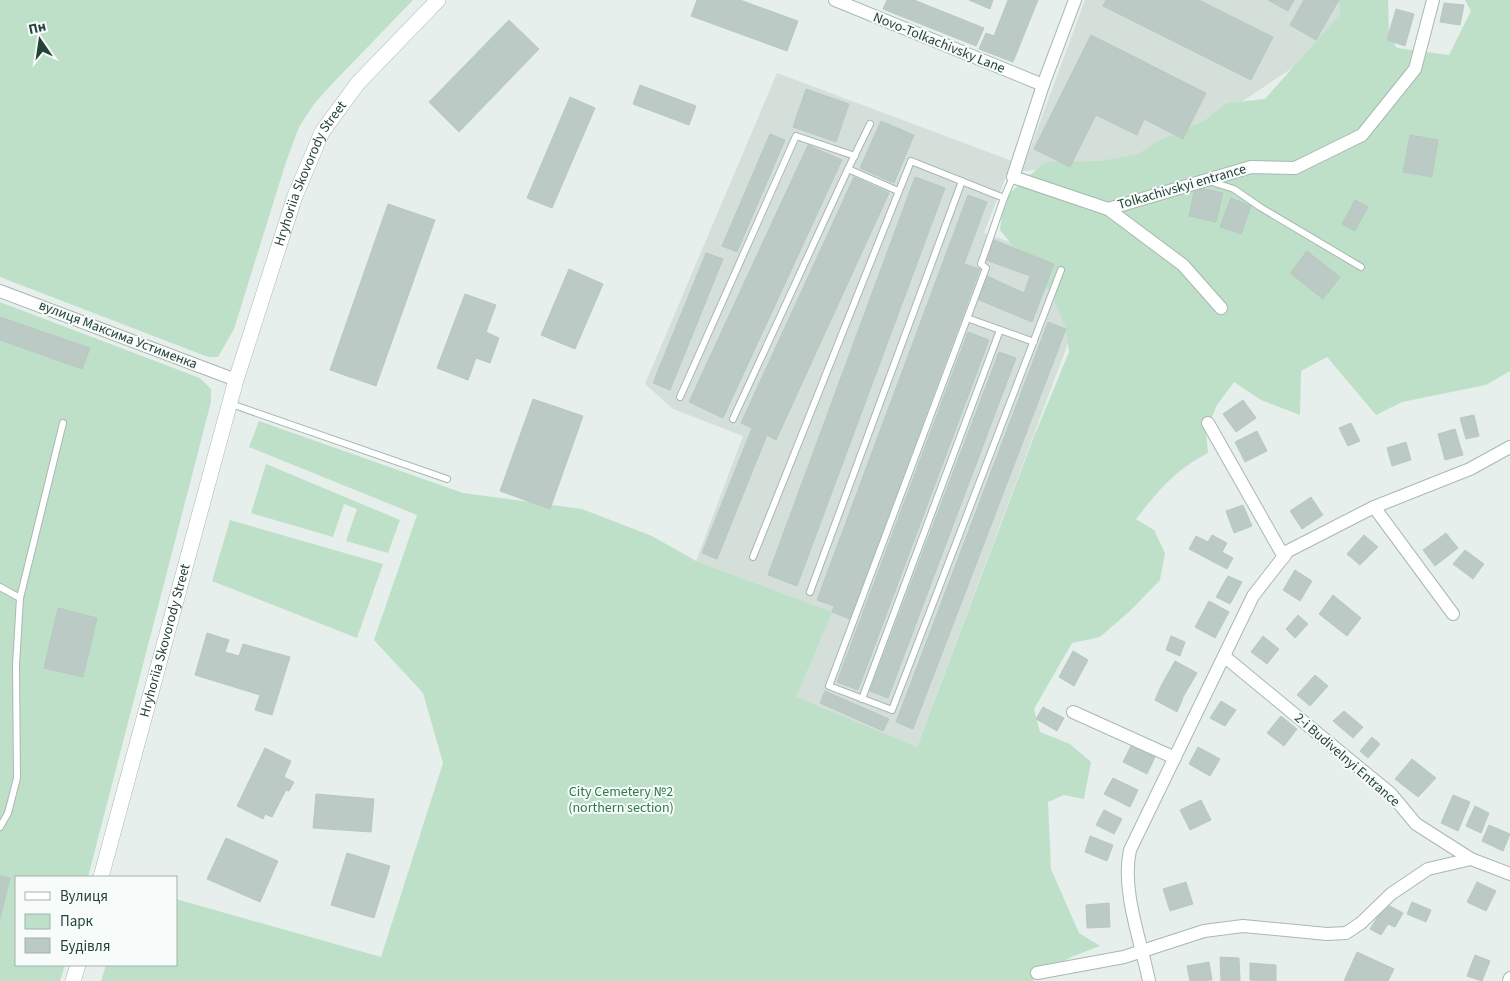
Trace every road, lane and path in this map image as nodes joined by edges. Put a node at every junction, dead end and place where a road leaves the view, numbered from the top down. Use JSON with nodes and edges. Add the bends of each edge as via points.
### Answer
{"nodes":[{"id":1,"x":438,"y":0,"type":"edge"},
{"id":2,"x":835,"y":0,"type":"edge"},
{"id":3,"x":1075,"y":0,"type":"edge"},
{"id":4,"x":1433,"y":0,"type":"edge"},
{"id":5,"x":1043,"y":85,"type":"junction"},
{"id":6,"x":870,"y":124,"type":"dead end"},
{"id":7,"x":855,"y":156,"type":"junction"},
{"id":8,"x":848,"y":169,"type":"junction"},
{"id":9,"x":1013,"y":176,"type":"junction"},
{"id":10,"x":1203,"y":180,"type":"junction"},
{"id":11,"x":962,"y":181,"type":"junction"},
{"id":12,"x":898,"y":191,"type":"junction"},
{"id":13,"x":1004,"y":198,"type":"junction"},
{"id":14,"x":1108,"y":209,"type":"junction"},
{"id":15,"x":1361,"y":267,"type":"dead end"},
{"id":16,"x":1061,"y":270,"type":"dead end"},
{"id":17,"x":0,"y":291,"type":"edge"},
{"id":18,"x":1221,"y":308,"type":"dead end"},
{"id":19,"x":967,"y":318,"type":"junction"},
{"id":20,"x":1000,"y":330,"type":"junction"},
{"id":21,"x":1034,"y":342,"type":"junction"},
{"id":22,"x":236,"y":380,"type":"junction"},
{"id":23,"x":680,"y":397,"type":"dead end"},
{"id":24,"x":230,"y":403,"type":"junction"},
{"id":25,"x":733,"y":419,"type":"dead end"},
{"id":26,"x":63,"y":423,"type":"dead end"},
{"id":27,"x":1208,"y":423,"type":"dead end"},
{"id":28,"x":1510,"y":447,"type":"edge"},
{"id":29,"x":447,"y":479,"type":"dead end"},
{"id":30,"x":1374,"y":507,"type":"junction"},
{"id":31,"x":753,"y":557,"type":"dead end"},
{"id":32,"x":1284,"y":557,"type":"junction"},
{"id":33,"x":0,"y":587,"type":"edge"},
{"id":34,"x":810,"y":592,"type":"dead end"},
{"id":35,"x":20,"y":598,"type":"junction"},
{"id":36,"x":1453,"y":614,"type":"dead end"},
{"id":37,"x":1225,"y":657,"type":"junction"},
{"id":38,"x":862,"y":699,"type":"junction"},
{"id":39,"x":1073,"y":712,"type":"dead end"},
{"id":40,"x":1175,"y":758,"type":"junction"},
{"id":41,"x":0,"y":827,"type":"edge"},
{"id":42,"x":1471,"y":859,"type":"junction"},
{"id":43,"x":1510,"y":874,"type":"edge"},
{"id":44,"x":101,"y":876,"type":"edge"},
{"id":45,"x":1143,"y":951,"type":"junction"},
{"id":46,"x":78,"y":966,"type":"edge"},
{"id":47,"x":1037,"y":973,"type":"dead end"},
{"id":48,"x":73,"y":981,"type":"edge"},
{"id":49,"x":1149,"y":981,"type":"edge"}],
"edges":[{"from":1,"to":22,"type":"street","name":"Hryhoriia Skovorody Street","via":[[358,83],[322,132],[296,196]]},
{"from":2,"to":5,"type":"street","name":"Novo-Tolkachivsky Lane"},
{"from":3,"to":5,"type":"street"},
{"from":4,"to":10,"type":"street","name":"Tolkachivskyi entrance","via":[[1415,69],[1362,135],[1295,168],[1251,167]]},
{"from":5,"to":9,"type":"street"},
{"from":6,"to":7,"type":"lane"},
{"from":7,"to":8,"type":"lane"},
{"from":7,"to":23,"type":"lane","via":[[796,136]]},
{"from":8,"to":12,"type":"lane"},
{"from":8,"to":25,"type":"lane"},
{"from":9,"to":13,"type":"lane"},
{"from":9,"to":14,"type":"street","name":"Tolkachivskyi entrance"},
{"from":10,"to":14,"type":"street","name":"Tolkachivskyi entrance"},
{"from":10,"to":15,"type":"lane","via":[[1234,189]]},
{"from":11,"to":12,"type":"lane","via":[[911,161]]},
{"from":11,"to":13,"type":"lane"},
{"from":11,"to":34,"type":"lane"},
{"from":12,"to":31,"type":"lane"},
{"from":13,"to":19,"type":"lane","via":[[981,264],[986,268]]},
{"from":14,"to":18,"type":"street","name":"Tolkachivskyi entrance","via":[[1183,265]]},
{"from":16,"to":21,"type":"lane"},
{"from":17,"to":22,"type":"street","name":"вулиця Максима Устименка"},
{"from":19,"to":20,"type":"lane"},
{"from":19,"to":38,"type":"lane","via":[[828,686]]},
{"from":20,"to":21,"type":"lane"},
{"from":20,"to":38,"type":"lane"},
{"from":21,"to":38,"type":"lane","via":[[892,710]]},
{"from":22,"to":24,"type":"street","name":"Hryhoriia Skovorody Street"},
{"from":24,"to":29,"type":"lane"},
{"from":24,"to":44,"type":"street","name":"Hryhoriia Skovorody Street"},
{"from":26,"to":35,"type":"lane"},
{"from":27,"to":32,"type":"street"},
{"from":28,"to":30,"type":"street","via":[[1470,469]]},
{"from":30,"to":32,"type":"street","via":[[1288,551]]},
{"from":30,"to":36,"type":"street"},
{"from":32,"to":37,"type":"street","via":[[1253,596]]},
{"from":33,"to":35,"type":"lane"},
{"from":35,"to":41,"type":"lane","via":[[16,665],[17,778],[8,813]]},
{"from":37,"to":40,"type":"street"},
{"from":37,"to":42,"type":"street","name":"2-i Budivelnyi Entrance","via":[[1391,794],[1416,824]]},
{"from":39,"to":40,"type":"street"},
{"from":40,"to":45,"type":"street","via":[[1130,850],[1126,868]]},
{"from":42,"to":43,"type":"street","name":"2-i Budivelnyi Entrance"},
{"from":42,"to":45,"type":"street","via":[[1428,869],[1390,894],[1346,933],[1243,926],[1204,931]]},
{"from":45,"to":47,"type":"street"},
{"from":45,"to":49,"type":"street"},
{"from":46,"to":48,"type":"street"}]}
